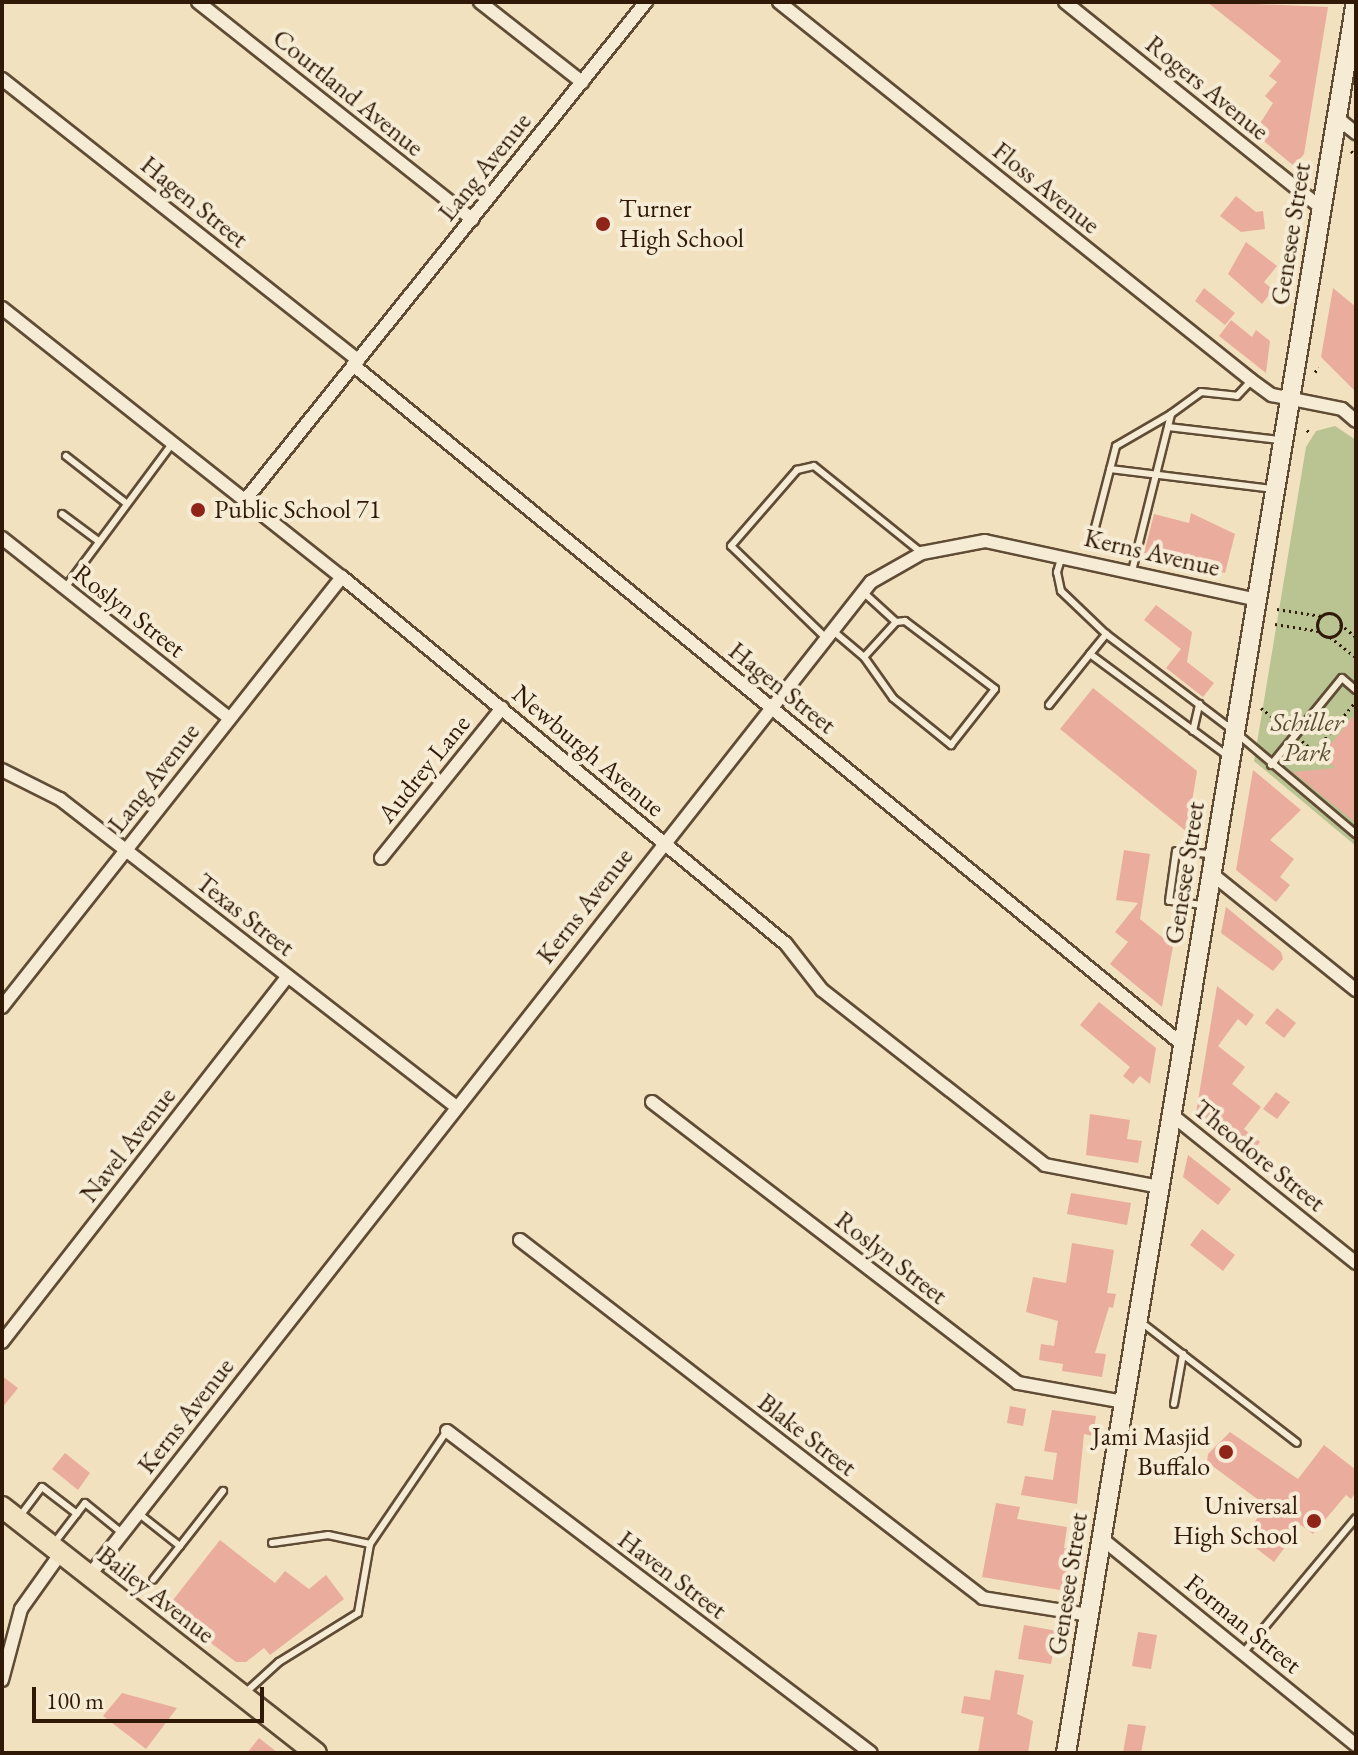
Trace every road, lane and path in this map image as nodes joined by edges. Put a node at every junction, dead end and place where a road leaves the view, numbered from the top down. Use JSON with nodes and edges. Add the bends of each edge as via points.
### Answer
{"nodes":[{"id":1,"x":198,"y":2,"type":"edge"},
{"id":2,"x":480,"y":2,"type":"edge"},
{"id":3,"x":646,"y":2,"type":"edge"},
{"id":4,"x":779,"y":2,"type":"edge"},
{"id":5,"x":1065,"y":2,"type":"edge"},
{"id":6,"x":1356,"y":2,"type":"edge"},
{"id":7,"x":2,"y":79,"type":"edge"},
{"id":8,"x":582,"y":82,"type":"junction"},
{"id":9,"x":1336,"y":117,"type":"junction"},
{"id":10,"x":1356,"y":133,"type":"edge"},
{"id":11,"x":1321,"y":208,"type":"junction"},
{"id":12,"x":472,"y":219,"type":"junction"},
{"id":13,"x":2,"y":308,"type":"edge"},
{"id":14,"x":356,"y":363,"type":"junction"},
{"id":15,"x":1319,"y":367,"type":"dead end"},
{"id":16,"x":1315,"y":372,"type":"dead end"},
{"id":17,"x":1251,"y":380,"type":"junction"},
{"id":18,"x":1290,"y":400,"type":"junction"},
{"id":19,"x":1171,"y":414,"type":"junction"},
{"id":20,"x":1356,"y":421,"type":"edge"},
{"id":21,"x":1168,"y":427,"type":"junction"},
{"id":22,"x":1284,"y":440,"type":"junction"},
{"id":23,"x":173,"y":442,"type":"junction"},
{"id":24,"x":66,"y":456,"type":"dead end"},
{"id":25,"x":1110,"y":469,"type":"junction"},
{"id":26,"x":1156,"y":477,"type":"junction"},
{"id":27,"x":1276,"y":490,"type":"junction"},
{"id":28,"x":246,"y":499,"type":"junction"},
{"id":29,"x":126,"y":503,"type":"junction"},
{"id":30,"x":62,"y":514,"type":"dead end"},
{"id":31,"x":2,"y":538,"type":"edge"},
{"id":32,"x":97,"y":540,"type":"junction"},
{"id":33,"x":1091,"y":543,"type":"junction"},
{"id":34,"x":922,"y":553,"type":"junction"},
{"id":35,"x":1135,"y":554,"type":"junction"},
{"id":36,"x":1062,"y":555,"type":"junction"},
{"id":37,"x":1088,"y":561,"type":"junction"},
{"id":38,"x":1132,"y":571,"type":"junction"},
{"id":39,"x":342,"y":577,"type":"junction"},
{"id":40,"x":65,"y":588,"type":"junction"},
{"id":41,"x":862,"y":591,"type":"junction"},
{"id":42,"x":1257,"y":600,"type":"junction"},
{"id":43,"x":1277,"y":609,"type":"dead end"},
{"id":44,"x":1322,"y":616,"type":"junction"},
{"id":45,"x":896,"y":622,"type":"junction"},
{"id":46,"x":1275,"y":624,"type":"dead end"},
{"id":47,"x":1340,"y":624,"type":"junction"},
{"id":48,"x":1318,"y":631,"type":"junction"},
{"id":49,"x":829,"y":634,"type":"junction"},
{"id":50,"x":1106,"y":634,"type":"junction"},
{"id":51,"x":1330,"y":637,"type":"junction"},
{"id":52,"x":1356,"y":637,"type":"edge"},
{"id":53,"x":1090,"y":654,"type":"junction"},
{"id":54,"x":864,"y":657,"type":"junction"},
{"id":55,"x":1356,"y":657,"type":"edge"},
{"id":56,"x":1356,"y":690,"type":"edge"},
{"id":57,"x":1356,"y":700,"type":"edge"},
{"id":58,"x":1199,"y":704,"type":"junction"},
{"id":59,"x":1049,"y":705,"type":"dead end"},
{"id":60,"x":771,"y":707,"type":"junction"},
{"id":61,"x":502,"y":708,"type":"junction"},
{"id":62,"x":1261,"y":708,"type":"dead end"},
{"id":63,"x":229,"y":718,"type":"junction"},
{"id":64,"x":1193,"y":731,"type":"junction"},
{"id":65,"x":1290,"y":731,"type":"dead end"},
{"id":66,"x":1235,"y":732,"type":"junction"},
{"id":67,"x":1302,"y":741,"type":"dead end"},
{"id":68,"x":1314,"y":751,"type":"junction"},
{"id":69,"x":1310,"y":757,"type":"dead end"},
{"id":70,"x":1231,"y":758,"type":"junction"},
{"id":71,"x":1271,"y":765,"type":"junction"},
{"id":72,"x":2,"y":770,"type":"edge"},
{"id":73,"x":1356,"y":834,"type":"edge"},
{"id":74,"x":664,"y":842,"type":"junction"},
{"id":75,"x":126,"y":849,"type":"junction"},
{"id":76,"x":1215,"y":854,"type":"junction"},
{"id":77,"x":381,"y":858,"type":"dead end"},
{"id":78,"x":1212,"y":874,"type":"junction"},
{"id":79,"x":1207,"y":905,"type":"junction"},
{"id":80,"x":288,"y":976,"type":"junction"},
{"id":81,"x":1356,"y":990,"type":"edge"},
{"id":82,"x":2,"y":1006,"type":"edge"},
{"id":83,"x":1183,"y":1045,"type":"junction"},
{"id":84,"x":652,"y":1102,"type":"dead end"},
{"id":85,"x":455,"y":1106,"type":"junction"},
{"id":86,"x":1172,"y":1115,"type":"junction"},
{"id":87,"x":1160,"y":1187,"type":"junction"},
{"id":88,"x":520,"y":1240,"type":"dead end"},
{"id":89,"x":1356,"y":1263,"type":"edge"},
{"id":90,"x":1138,"y":1320,"type":"junction"},
{"id":91,"x":2,"y":1342,"type":"edge"},
{"id":92,"x":1183,"y":1354,"type":"junction"},
{"id":93,"x":1124,"y":1402,"type":"junction"},
{"id":94,"x":1174,"y":1404,"type":"dead end"},
{"id":95,"x":447,"y":1431,"type":"joint"},
{"id":96,"x":1297,"y":1443,"type":"dead end"},
{"id":97,"x":223,"y":1491,"type":"dead end"},
{"id":98,"x":10,"y":1513,"type":"edge"},
{"id":99,"x":138,"y":1513,"type":"junction"},
{"id":100,"x":77,"y":1514,"type":"junction"},
{"id":101,"x":1355,"y":1520,"type":"edge"},
{"id":102,"x":122,"y":1533,"type":"junction"},
{"id":103,"x":1101,"y":1538,"type":"junction"},
{"id":104,"x":272,"y":1543,"type":"dead end"},
{"id":105,"x":370,"y":1544,"type":"junction"},
{"id":106,"x":180,"y":1546,"type":"junction"},
{"id":107,"x":56,"y":1550,"type":"junction"},
{"id":108,"x":89,"y":1576,"type":"junction"},
{"id":109,"x":153,"y":1580,"type":"dead end"},
{"id":110,"x":1089,"y":1615,"type":"junction"},
{"id":111,"x":1243,"y":1653,"type":"junction"},
{"id":112,"x":2,"y":1680,"type":"edge"},
{"id":113,"x":242,"y":1695,"type":"junction"},
{"id":114,"x":1356,"y":1745,"type":"edge"},
{"id":115,"x":316,"y":1753,"type":"edge"},
{"id":116,"x":871,"y":1753,"type":"edge"},
{"id":117,"x":1066,"y":1753,"type":"edge"}],
"edges":[{"from":1,"to":12,"type":"street","name":"Courtland Avenue"},
{"from":2,"to":8,"type":"street"},
{"from":3,"to":8,"type":"street","name":"Lang Avenue"},
{"from":4,"to":17,"type":"street","name":"Floss Avenue"},
{"from":5,"to":11,"type":"street","name":"Rogers Avenue"},
{"from":6,"to":9,"type":"main road","name":"Genesee Street"},
{"from":7,"to":14,"type":"street","name":"Hagen Street"},
{"from":8,"to":12,"type":"street","name":"Lang Avenue"},
{"from":9,"to":10,"type":"street"},
{"from":9,"to":11,"type":"main road","name":"Genesee Street"},
{"from":11,"to":18,"type":"main road","name":"Genesee Street"},
{"from":12,"to":14,"type":"street","name":"Lang Avenue"},
{"from":13,"to":23,"type":"street","name":"Newburgh Avenue"},
{"from":14,"to":28,"type":"street","name":"Lang Avenue"},
{"from":14,"to":60,"type":"street","name":"Hagen Street"},
{"from":15,"to":16,"type":"path"},
{"from":17,"to":18,"type":"street","name":"Floss Avenue"},
{"from":17,"to":19,"type":"lane","via":[[1237,396],[1201,392]]},
{"from":18,"to":20,"type":"street","name":"Floss Avenue","via":[[1342,409]]},
{"from":18,"to":22,"type":"main road","name":"Genesee Street"},
{"from":19,"to":21,"type":"lane"},
{"from":19,"to":25,"type":"lane","via":[[1116,446]]},
{"from":21,"to":22,"type":"lane"},
{"from":21,"to":26,"type":"lane"},
{"from":22,"to":27,"type":"main road","name":"Genesee Street"},
{"from":23,"to":28,"type":"street","name":"Newburgh Avenue"},
{"from":23,"to":29,"type":"lane"},
{"from":24,"to":29,"type":"lane"},
{"from":25,"to":26,"type":"lane"},
{"from":25,"to":33,"type":"lane"},
{"from":26,"to":27,"type":"lane"},
{"from":26,"to":35,"type":"lane"},
{"from":27,"to":42,"type":"main road","name":"Genesee Street"},
{"from":28,"to":39,"type":"street","name":"Newburgh Avenue"},
{"from":29,"to":32,"type":"lane"},
{"from":30,"to":32,"type":"lane"},
{"from":31,"to":40,"type":"street","name":"Roslyn Street"},
{"from":32,"to":40,"type":"lane"},
{"from":33,"to":35,"type":"lane"},
{"from":33,"to":37,"type":"lane"},
{"from":34,"to":36,"type":"street","name":"Kerns Avenue","via":[[985,541]]},
{"from":34,"to":41,"type":"street","name":"Kerns Avenue"},
{"from":34,"to":49,"type":"lane","via":[[814,466],[797,470],[731,546]]},
{"from":35,"to":38,"type":"lane"},
{"from":36,"to":37,"type":"street","name":"Kerns Avenue"},
{"from":36,"to":50,"type":"lane","via":[[1057,572],[1061,591]]},
{"from":37,"to":38,"type":"street","name":"Kerns Avenue"},
{"from":38,"to":42,"type":"street","name":"Kerns Avenue"},
{"from":39,"to":61,"type":"street","name":"Newburgh Avenue"},
{"from":39,"to":63,"type":"street","name":"Lang Avenue"},
{"from":40,"to":63,"type":"street","name":"Roslyn Street"},
{"from":41,"to":45,"type":"lane"},
{"from":41,"to":49,"type":"street","name":"Kerns Avenue"},
{"from":42,"to":66,"type":"main road","name":"Genesee Street"},
{"from":43,"to":44,"type":"path"},
{"from":44,"to":47,"type":"path","via":[[1333,615]]},
{"from":44,"to":48,"type":"path"},
{"from":45,"to":54,"type":"lane"},
{"from":45,"to":54,"type":"lane","via":[[913,624],[995,689],[951,745],[893,698]]},
{"from":46,"to":48,"type":"path"},
{"from":47,"to":51,"type":"path"},
{"from":47,"to":52,"type":"path"},
{"from":48,"to":51,"type":"path"},
{"from":49,"to":54,"type":"lane"},
{"from":49,"to":60,"type":"street","name":"Kerns Avenue"},
{"from":50,"to":53,"type":"lane"},
{"from":50,"to":58,"type":"lane"},
{"from":51,"to":55,"type":"path"},
{"from":53,"to":59,"type":"lane"},
{"from":53,"to":64,"type":"lane"},
{"from":56,"to":71,"type":"lane","via":[[1342,678]]},
{"from":57,"to":68,"type":"path"},
{"from":58,"to":64,"type":"lane"},
{"from":58,"to":66,"type":"lane"},
{"from":60,"to":74,"type":"street","name":"Kerns Avenue"},
{"from":60,"to":83,"type":"street","name":"Hagen Street"},
{"from":61,"to":74,"type":"street","name":"Newburgh Avenue"},
{"from":61,"to":77,"type":"street","name":"Audrey Lane"},
{"from":62,"to":65,"type":"path"},
{"from":63,"to":75,"type":"street","name":"Lang Avenue"},
{"from":64,"to":70,"type":"lane"},
{"from":66,"to":70,"type":"main road","name":"Genesee Street"},
{"from":66,"to":71,"type":"lane"},
{"from":67,"to":68,"type":"path"},
{"from":68,"to":69,"type":"path"},
{"from":70,"to":76,"type":"main road","name":"Genesee Street"},
{"from":71,"to":73,"type":"lane"},
{"from":72,"to":75,"type":"street","name":"Texas Street","via":[[60,799]]},
{"from":74,"to":85,"type":"street","name":"Kerns Avenue"},
{"from":74,"to":87,"type":"street","name":"Newburgh Avenue","via":[[786,944],[822,990],[1045,1165]]},
{"from":75,"to":80,"type":"street","name":"Texas Street"},
{"from":75,"to":82,"type":"street","name":"Lang Avenue"},
{"from":76,"to":78,"type":"main road","name":"Genesee Street"},
{"from":76,"to":79,"type":"lane","via":[[1176,851],[1169,901]]},
{"from":78,"to":79,"type":"main road","name":"Genesee Street"},
{"from":78,"to":81,"type":"street"},
{"from":79,"to":83,"type":"main road","name":"Genesee Street"},
{"from":80,"to":85,"type":"street","name":"Texas Street"},
{"from":80,"to":91,"type":"street","name":"Navel Avenue"},
{"from":83,"to":86,"type":"main road","name":"Genesee Street"},
{"from":84,"to":93,"type":"street","name":"Roslyn Street","via":[[1018,1383]]},
{"from":85,"to":99,"type":"street","name":"Kerns Avenue"},
{"from":86,"to":87,"type":"main road","name":"Genesee Street"},
{"from":86,"to":89,"type":"street","name":"Theodore Street"},
{"from":87,"to":90,"type":"main road","name":"Genesee Street"},
{"from":88,"to":110,"type":"street","name":"Blake Street","via":[[983,1598]]},
{"from":90,"to":92,"type":"lane"},
{"from":90,"to":93,"type":"main road","name":"Genesee Street"},
{"from":92,"to":94,"type":"lane"},
{"from":92,"to":96,"type":"lane"},
{"from":93,"to":103,"type":"main road","name":"Genesee Street"},
{"from":95,"to":105,"type":"lane"},
{"from":95,"to":116,"type":"street","name":"Haven Street"},
{"from":97,"to":106,"type":"lane"},
{"from":98,"to":100,"type":"lane","via":[[42,1487]]},
{"from":98,"to":107,"type":"main road","name":"Bailey Avenue"},
{"from":99,"to":102,"type":"street","name":"Kerns Avenue"},
{"from":99,"to":106,"type":"lane"},
{"from":100,"to":102,"type":"lane","via":[[85,1503]]},
{"from":100,"to":107,"type":"lane"},
{"from":101,"to":111,"type":"lane"},
{"from":102,"to":108,"type":"street","name":"Kerns Avenue"},
{"from":103,"to":110,"type":"main road","name":"Genesee Street"},
{"from":103,"to":111,"type":"street","name":"Forman Street"},
{"from":104,"to":105,"type":"lane","via":[[328,1535]]},
{"from":105,"to":113,"type":"lane","via":[[358,1613],[279,1662]]},
{"from":106,"to":109,"type":"lane"},
{"from":107,"to":108,"type":"main road","name":"Bailey Avenue"},
{"from":107,"to":112,"type":"street","via":[[21,1609]]},
{"from":108,"to":113,"type":"main road","name":"Bailey Avenue"},
{"from":110,"to":117,"type":"main road","name":"Genesee Street"},
{"from":111,"to":114,"type":"street","name":"Forman Street"},
{"from":113,"to":115,"type":"main road","name":"Bailey Avenue"}]}
